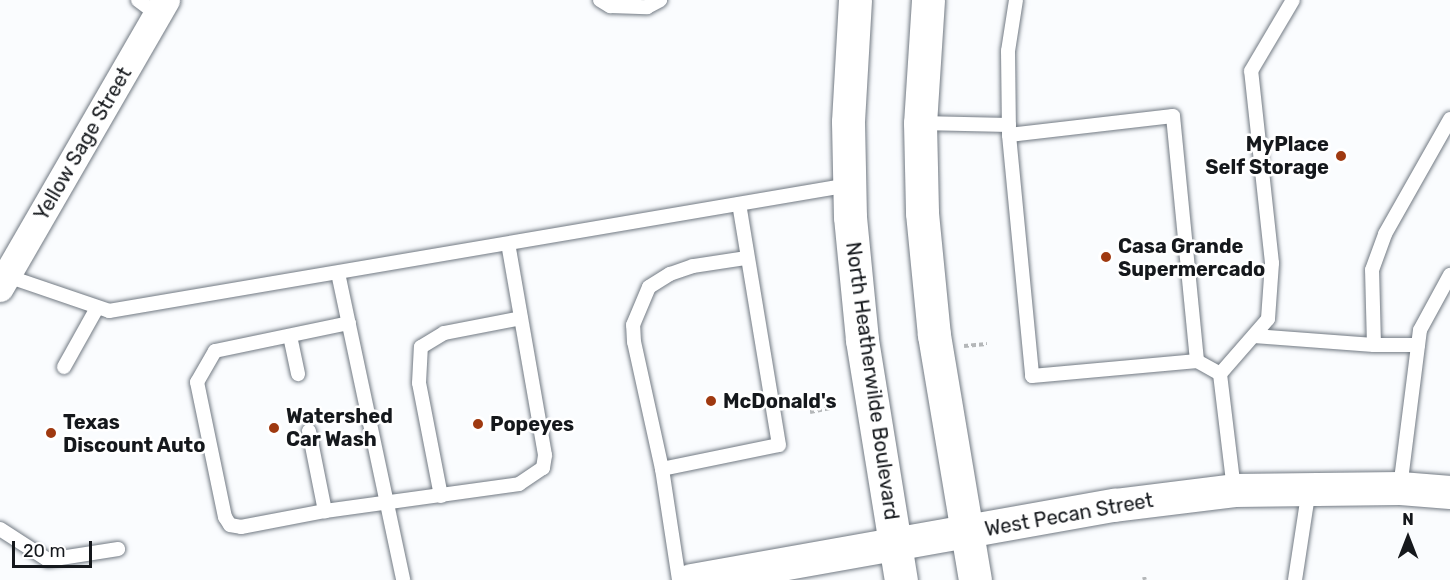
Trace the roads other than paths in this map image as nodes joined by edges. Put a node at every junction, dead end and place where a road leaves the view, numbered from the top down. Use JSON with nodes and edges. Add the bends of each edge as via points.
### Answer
{"nodes":[{"id":1,"x":600,"y":0,"type":"edge"},
{"id":2,"x":660,"y":0,"type":"edge"},
{"id":3,"x":855,"y":0,"type":"edge"},
{"id":4,"x":928,"y":0,"type":"edge"},
{"id":5,"x":1016,"y":0,"type":"edge"},
{"id":6,"x":1293,"y":0,"type":"edge"},
{"id":7,"x":154,"y":5,"type":"edge"},
{"id":8,"x":1450,"y":119,"type":"edge"},
{"id":9,"x":920,"y":123,"type":"junction"},
{"id":10,"x":1009,"y":130,"type":"junction"},
{"id":11,"x":849,"y":185,"type":"junction"},
{"id":12,"x":739,"y":204,"type":"junction"},
{"id":13,"x":508,"y":244,"type":"junction"},
{"id":14,"x":746,"y":258,"type":"junction"},
{"id":15,"x":338,"y":273,"type":"junction"},
{"id":16,"x":1450,"y":275,"type":"edge"},
{"id":17,"x":3,"y":282,"type":"edge"},
{"id":18,"x":97,"y":308,"type":"junction"},
{"id":19,"x":521,"y":318,"type":"junction"},
{"id":20,"x":349,"y":323,"type":"junction"},
{"id":21,"x":290,"y":336,"type":"junction"},
{"id":22,"x":1254,"y":336,"type":"junction"},
{"id":23,"x":1374,"y":345,"type":"junction"},
{"id":24,"x":1418,"y":345,"type":"junction"},
{"id":25,"x":1197,"y":361,"type":"junction"},
{"id":26,"x":64,"y":368,"type":"dead end"},
{"id":27,"x":297,"y":374,"type":"dead end"},
{"id":28,"x":1220,"y":375,"type":"junction"},
{"id":29,"x":309,"y":431,"type":"dead end"},
{"id":30,"x":662,"y":470,"type":"junction"},
{"id":31,"x":1310,"y":487,"type":"junction"},
{"id":32,"x":1400,"y":488,"type":"junction"},
{"id":33,"x":1234,"y":490,"type":"junction"},
{"id":34,"x":1450,"y":492,"type":"edge"},
{"id":35,"x":441,"y":496,"type":"junction"},
{"id":36,"x":387,"y":504,"type":"junction"},
{"id":37,"x":325,"y":512,"type":"junction"},
{"id":38,"x":0,"y":529,"type":"edge"},
{"id":39,"x":966,"y":532,"type":"junction"},
{"id":40,"x":895,"y":546,"type":"junction"},
{"id":41,"x":118,"y":549,"type":"dead end"},
{"id":42,"x":403,"y":580,"type":"edge"},
{"id":43,"x":679,"y":580,"type":"edge"},
{"id":44,"x":691,"y":580,"type":"edge"},
{"id":45,"x":901,"y":580,"type":"edge"},
{"id":46,"x":975,"y":580,"type":"edge"},
{"id":47,"x":1295,"y":580,"type":"edge"}],
"edges":[{"from":1,"to":2,"type":"lane","via":[[610,6],[647,7]]},
{"from":3,"to":11,"type":"main road","name":"North Heatherwilde Boulevard","via":[[848,122]]},
{"from":4,"to":9,"type":"main road"},
{"from":5,"to":10,"type":"lane","via":[[1008,51]]},
{"from":6,"to":22,"type":"lane","via":[[1251,71],[1272,263],[1268,319]]},
{"from":7,"to":17,"type":"street","name":"Yellow Sage Street"},
{"from":8,"to":23,"type":"lane","via":[[1385,234],[1372,270]]},
{"from":9,"to":10,"type":"lane"},
{"from":9,"to":39,"type":"main road","via":[[922,213],[934,335]]},
{"from":10,"to":25,"type":"lane","via":[[1173,116]]},
{"from":10,"to":25,"type":"lane","via":[[1032,376]]},
{"from":11,"to":12,"type":"lane"},
{"from":11,"to":40,"type":"main road","name":"North Heatherwilde Boulevard","via":[[862,340]]},
{"from":12,"to":13,"type":"lane"},
{"from":12,"to":14,"type":"lane"},
{"from":13,"to":15,"type":"lane"},
{"from":13,"to":19,"type":"lane"},
{"from":14,"to":30,"type":"lane","via":[[693,266],[670,274],[649,287],[640,305],[633,325],[634,342]]},
{"from":14,"to":30,"type":"lane","via":[[779,445]]},
{"from":15,"to":18,"type":"lane","via":[[110,311]]},
{"from":15,"to":20,"type":"lane"},
{"from":16,"to":24,"type":"lane","via":[[1419,330]]},
{"from":17,"to":18,"type":"lane"},
{"from":18,"to":26,"type":"lane"},
{"from":19,"to":35,"type":"lane","via":[[444,333],[422,347],[419,383]]},
{"from":19,"to":35,"type":"lane","via":[[545,455],[543,468],[519,484]]},
{"from":20,"to":21,"type":"lane"},
{"from":20,"to":36,"type":"lane"},
{"from":21,"to":27,"type":"lane"},
{"from":21,"to":37,"type":"lane","via":[[215,351],[197,382],[225,517],[230,525],[241,527]]},
{"from":22,"to":23,"type":"lane"},
{"from":22,"to":28,"type":"lane"},
{"from":23,"to":24,"type":"lane"},
{"from":24,"to":32,"type":"lane"},
{"from":25,"to":28,"type":"lane"},
{"from":28,"to":33,"type":"lane"},
{"from":29,"to":37,"type":"lane"},
{"from":30,"to":43,"type":"lane"},
{"from":31,"to":32,"type":"main road","name":"West Pecan Street"},
{"from":31,"to":33,"type":"main road","name":"West Pecan Street"},
{"from":31,"to":47,"type":"lane"},
{"from":32,"to":34,"type":"main road","name":"West Pecan Street"},
{"from":33,"to":39,"type":"main road","name":"West Pecan Street","via":[[1114,505]]},
{"from":35,"to":36,"type":"lane"},
{"from":36,"to":37,"type":"lane"},
{"from":36,"to":42,"type":"lane"},
{"from":38,"to":41,"type":"lane","via":[[48,561]]},
{"from":39,"to":40,"type":"main road","name":"West Pecan Street"},
{"from":39,"to":46,"type":"main road"},
{"from":40,"to":44,"type":"main road","name":"West Pecan Street"},
{"from":40,"to":45,"type":"main road","name":"North Heatherwilde Boulevard"}]}
